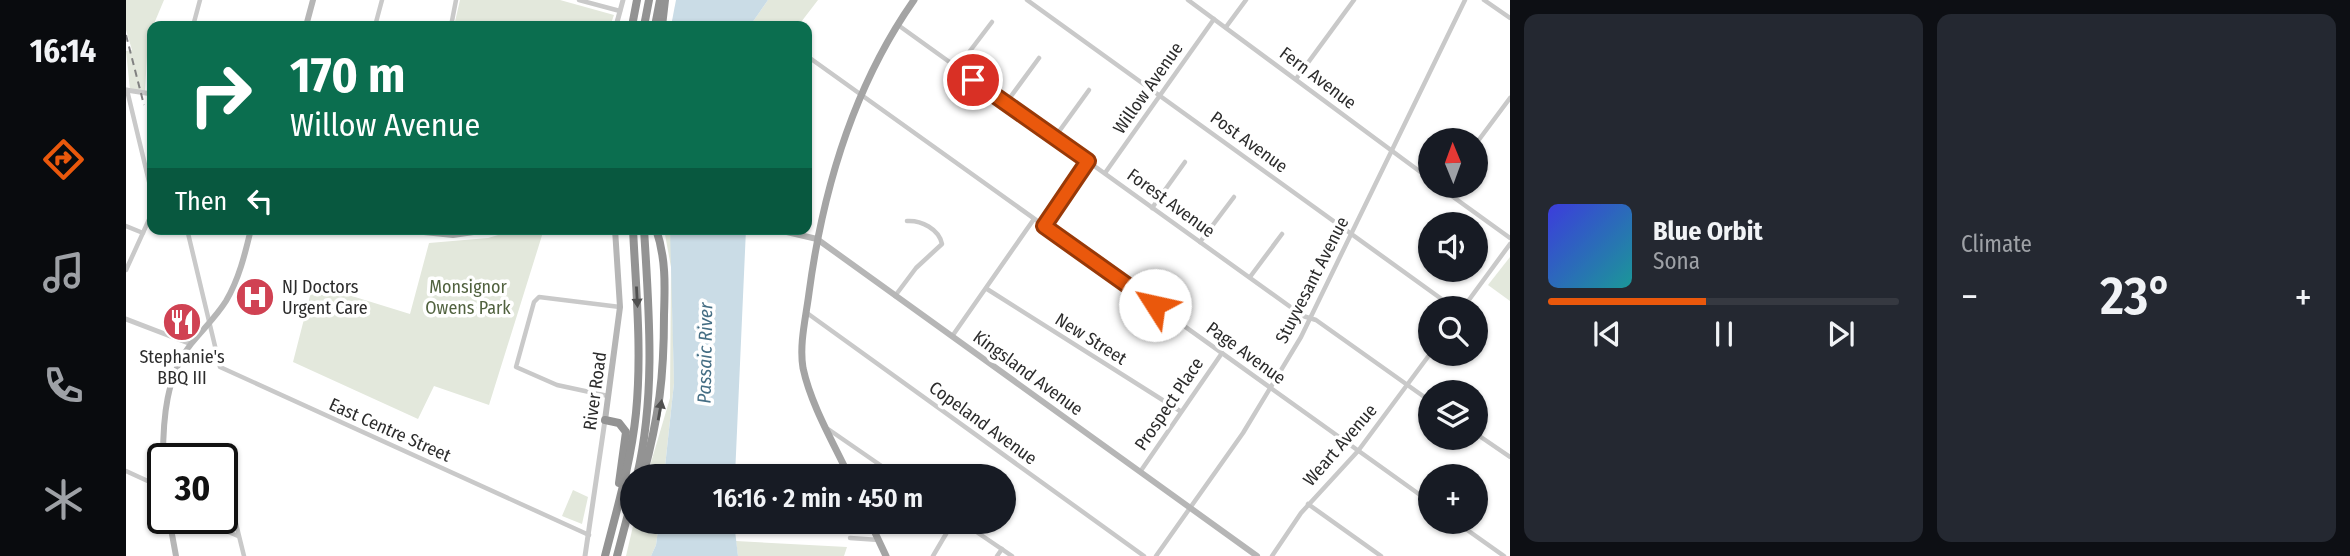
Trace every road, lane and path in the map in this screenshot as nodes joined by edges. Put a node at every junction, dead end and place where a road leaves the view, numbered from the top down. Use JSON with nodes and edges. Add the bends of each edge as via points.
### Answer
{"nodes":[{"id":1,"x":200,"y":0,"type":"edge"},
{"id":2,"x":313,"y":0,"type":"edge"},
{"id":3,"x":382,"y":0,"type":"edge"},
{"id":4,"x":456,"y":0,"type":"edge"},
{"id":5,"x":579,"y":0,"type":"edge"},
{"id":6,"x":623,"y":0,"type":"edge"},
{"id":7,"x":637,"y":0,"type":"edge"},
{"id":8,"x":649,"y":0,"type":"edge"},
{"id":9,"x":663,"y":0,"type":"edge"},
{"id":10,"x":914,"y":0,"type":"edge"},
{"id":11,"x":1027,"y":0,"type":"edge"},
{"id":12,"x":1188,"y":0,"type":"edge"},
{"id":13,"x":1246,"y":0,"type":"edge"},
{"id":14,"x":1354,"y":0,"type":"edge"},
{"id":15,"x":1465,"y":0,"type":"edge"},
{"id":16,"x":1483,"y":0,"type":"edge"},
{"id":17,"x":620,"y":11,"type":"junction"},
{"id":18,"x":1510,"y":18,"type":"edge"},
{"id":19,"x":1214,"y":19,"type":"junction"},
{"id":20,"x":194,"y":21,"type":"edge"},
{"id":21,"x":307,"y":21,"type":"edge"},
{"id":22,"x":376,"y":21,"type":"edge"},
{"id":23,"x":452,"y":21,"type":"edge"},
{"id":24,"x":617,"y":21,"type":"edge"},
{"id":25,"x":633,"y":21,"type":"edge"},
{"id":26,"x":645,"y":21,"type":"edge"},
{"id":27,"x":657,"y":21,"type":"edge"},
{"id":28,"x":662,"y":21,"type":"edge"},
{"id":29,"x":992,"y":22,"type":"dead end"},
{"id":30,"x":897,"y":24,"type":"junction"},
{"id":31,"x":1226,"y":27,"type":"junction"},
{"id":32,"x":1040,"y":58,"type":"dead end"},
{"id":33,"x":812,"y":60,"type":"edge"},
{"id":34,"x":957,"y":68,"type":"junction"},
{"id":35,"x":1296,"y":79,"type":"junction"},
{"id":36,"x":126,"y":90,"type":"edge"},
{"id":37,"x":1089,"y":90,"type":"dead end"},
{"id":38,"x":147,"y":93,"type":"edge"},
{"id":39,"x":861,"y":94,"type":"junction"},
{"id":40,"x":1160,"y":95,"type":"junction"},
{"id":41,"x":1510,"y":98,"type":"edge"},
{"id":42,"x":1006,"y":103,"type":"junction"},
{"id":43,"x":1488,"y":128,"type":"edge"},
{"id":44,"x":1055,"y":137,"type":"junction"},
{"id":45,"x":1391,"y":150,"type":"junction"},
{"id":46,"x":1088,"y":161,"type":"junction"},
{"id":47,"x":1185,"y":162,"type":"dead end"},
{"id":48,"x":147,"y":170,"type":"edge"},
{"id":49,"x":1418,"y":170,"type":"edge"},
{"id":50,"x":1105,"y":173,"type":"junction"},
{"id":51,"x":1234,"y":197,"type":"dead end"},
{"id":52,"x":1457,"y":198,"type":"edge"},
{"id":53,"x":1152,"y":208,"type":"junction"},
{"id":54,"x":1034,"y":219,"type":"junction"},
{"id":55,"x":907,"y":221,"type":"dead end"},
{"id":56,"x":147,"y":224,"type":"edge"},
{"id":57,"x":126,"y":226,"type":"edge"},
{"id":58,"x":1044,"y":226,"type":"junction"},
{"id":59,"x":143,"y":233,"type":"junction"},
{"id":60,"x":1352,"y":233,"type":"junction"},
{"id":61,"x":1282,"y":234,"type":"dead end"},
{"id":62,"x":188,"y":235,"type":"edge"},
{"id":63,"x":249,"y":235,"type":"edge"},
{"id":64,"x":615,"y":235,"type":"edge"},
{"id":65,"x":633,"y":235,"type":"edge"},
{"id":66,"x":645,"y":235,"type":"edge"},
{"id":67,"x":657,"y":235,"type":"edge"},
{"id":68,"x":800,"y":235,"type":"edge"},
{"id":69,"x":1510,"y":238,"type":"edge"},
{"id":70,"x":817,"y":239,"type":"junction"},
{"id":71,"x":1200,"y":242,"type":"junction"},
{"id":72,"x":1510,"y":244,"type":"edge"},
{"id":73,"x":126,"y":270,"type":"edge"},
{"id":74,"x":1250,"y":277,"type":"junction"},
{"id":75,"x":987,"y":289,"type":"junction"},
{"id":76,"x":895,"y":296,"type":"junction"},
{"id":77,"x":1438,"y":296,"type":"edge"},
{"id":78,"x":1472,"y":296,"type":"edge"},
{"id":79,"x":620,"y":307,"type":"junction"},
{"id":80,"x":806,"y":313,"type":"junction"},
{"id":81,"x":1311,"y":318,"type":"junction"},
{"id":82,"x":126,"y":319,"type":"edge"},
{"id":83,"x":209,"y":324,"type":"junction"},
{"id":84,"x":953,"y":335,"type":"junction"},
{"id":85,"x":191,"y":344,"type":"junction"},
{"id":86,"x":1222,"y":353,"type":"junction"},
{"id":87,"x":1421,"y":366,"type":"edge"},
{"id":88,"x":1408,"y":385,"type":"junction"},
{"id":89,"x":1271,"y":388,"type":"junction"},
{"id":90,"x":1418,"y":392,"type":"edge"},
{"id":91,"x":608,"y":396,"type":"junction"},
{"id":92,"x":1180,"y":411,"type":"junction"},
{"id":93,"x":605,"y":420,"type":"junction"},
{"id":94,"x":827,"y":428,"type":"junction"},
{"id":95,"x":1488,"y":442,"type":"edge"},
{"id":96,"x":165,"y":443,"type":"edge"},
{"id":97,"x":1359,"y":451,"type":"junction"},
{"id":98,"x":1510,"y":457,"type":"edge"},
{"id":99,"x":639,"y":464,"type":"edge"},
{"id":100,"x":646,"y":464,"type":"edge"},
{"id":101,"x":844,"y":464,"type":"edge"},
{"id":102,"x":879,"y":464,"type":"edge"},
{"id":103,"x":126,"y":471,"type":"edge"},
{"id":104,"x":1140,"y":472,"type":"junction"},
{"id":105,"x":147,"y":481,"type":"edge"},
{"id":106,"x":1418,"y":493,"type":"edge"},
{"id":107,"x":1308,"y":504,"type":"junction"},
{"id":108,"x":1190,"y":509,"type":"junction"},
{"id":109,"x":172,"y":534,"type":"edge"},
{"id":110,"x":233,"y":534,"type":"edge"},
{"id":111,"x":589,"y":534,"type":"junction"},
{"id":112,"x":623,"y":534,"type":"edge"},
{"id":113,"x":875,"y":534,"type":"edge"},
{"id":114,"x":946,"y":534,"type":"edge"},
{"id":115,"x":980,"y":534,"type":"edge"},
{"id":116,"x":1474,"y":534,"type":"edge"},
{"id":117,"x":238,"y":536,"type":"joint"},
{"id":118,"x":850,"y":538,"type":"dead end"},
{"id":119,"x":878,"y":540,"type":"junction"},
{"id":120,"x":1002,"y":549,"type":"junction"},
{"id":121,"x":176,"y":556,"type":"edge"},
{"id":122,"x":244,"y":556,"type":"edge"},
{"id":123,"x":585,"y":556,"type":"edge"},
{"id":124,"x":605,"y":556,"type":"edge"},
{"id":125,"x":617,"y":556,"type":"edge"},
{"id":126,"x":886,"y":556,"type":"edge"},
{"id":127,"x":933,"y":556,"type":"edge"},
{"id":128,"x":997,"y":556,"type":"edge"},
{"id":129,"x":1012,"y":556,"type":"edge"},
{"id":130,"x":1144,"y":556,"type":"edge"},
{"id":131,"x":1156,"y":556,"type":"edge"},
{"id":132,"x":1257,"y":556,"type":"edge"},
{"id":133,"x":1272,"y":556,"type":"edge"},
{"id":134,"x":1381,"y":556,"type":"edge"},
{"id":135,"x":1504,"y":556,"type":"edge"}],
"edges":[{"from":1,"to":20,"type":"street"},
{"from":2,"to":21,"type":"main road"},
{"from":3,"to":22,"type":"street"},
{"from":4,"to":23,"type":"street"},
{"from":5,"to":17,"type":"street"},
{"from":6,"to":17,"type":"street"},
{"from":7,"to":25,"type":"highway"},
{"from":8,"to":26,"type":"highway"},
{"from":9,"to":27,"type":"highway"},
{"from":9,"to":28,"type":"highway"},
{"from":10,"to":30,"type":"main road"},
{"from":11,"to":40,"type":"street","name":"Post Avenue"},
{"from":12,"to":19,"type":"street","name":"Fern Avenue"},
{"from":13,"to":31,"type":"street"},
{"from":14,"to":35,"type":"street"},
{"from":15,"to":45,"type":"street","name":"Stuyvesant Avenue"},
{"from":16,"to":18,"type":"street"},
{"from":17,"to":24,"type":"street"},
{"from":19,"to":31,"type":"street","name":"Fern Avenue"},
{"from":19,"to":40,"type":"street","name":"Willow Avenue"},
{"from":29,"to":34,"type":"street"},
{"from":30,"to":34,"type":"street","name":"Forest Avenue"},
{"from":30,"to":39,"type":"main road"},
{"from":31,"to":35,"type":"street","name":"Fern Avenue"},
{"from":32,"to":42,"type":"street"},
{"from":33,"to":39,"type":"street","name":"Page Avenue"},
{"from":34,"to":42,"type":"street","name":"Forest Avenue"},
{"from":35,"to":45,"type":"street","name":"Fern Avenue"},
{"from":36,"to":38,"type":"street"},
{"from":36,"to":48,"type":"street"},
{"from":37,"to":44,"type":"street"},
{"from":39,"to":54,"type":"street","name":"Page Avenue"},
{"from":39,"to":70,"type":"main road","via":[[831,177]]},
{"from":40,"to":50,"type":"street","name":"Willow Avenue"},
{"from":40,"to":60,"type":"street","name":"Post Avenue"},
{"from":41,"to":43,"type":"street"},
{"from":42,"to":44,"type":"street","name":"Forest Avenue"},
{"from":44,"to":46,"type":"street","name":"Forest Avenue"},
{"from":45,"to":49,"type":"street","name":"Fern Avenue"},
{"from":45,"to":60,"type":"street","name":"Stuyvesant Avenue"},
{"from":46,"to":50,"type":"street","name":"Forest Avenue"},
{"from":46,"to":58,"type":"street"},
{"from":47,"to":53,"type":"street"},
{"from":50,"to":53,"type":"street","name":"Forest Avenue"},
{"from":51,"to":71,"type":"street"},
{"from":52,"to":69,"type":"street"},
{"from":53,"to":71,"type":"street","name":"Forest Avenue"},
{"from":54,"to":58,"type":"street","name":"Page Avenue"},
{"from":54,"to":75,"type":"street"},
{"from":55,"to":76,"type":"street","via":[[917,220],[935,231],[942,244]]},
{"from":56,"to":59,"type":"street"},
{"from":57,"to":59,"type":"street"},
{"from":58,"to":86,"type":"street","name":"Page Avenue"},
{"from":59,"to":73,"type":"street"},
{"from":60,"to":77,"type":"street","name":"Post Avenue"},
{"from":60,"to":81,"type":"street","name":"Stuyvesant Avenue"},
{"from":61,"to":74,"type":"street"},
{"from":62,"to":83,"type":"street"},
{"from":63,"to":83,"type":"main road","via":[[233,289]]},
{"from":64,"to":79,"type":"main road","name":"River Road"},
{"from":65,"to":124,"type":"highway","one_way":true,"via":[[639,354],[636,411]]},
{"from":66,"to":99,"type":"highway","via":[[650,374]]},
{"from":100,"to":67,"type":"highway","one_way":true,"via":[[663,385],[664,266]]},
{"from":68,"to":70,"type":"main road","name":"Kingsland Avenue"},
{"from":70,"to":76,"type":"main road","name":"Kingsland Avenue"},
{"from":70,"to":80,"type":"main road"},
{"from":71,"to":74,"type":"street","name":"Forest Avenue"},
{"from":72,"to":78,"type":"street"},
{"from":74,"to":81,"type":"street","name":"Forest Avenue"},
{"from":75,"to":84,"type":"street"},
{"from":75,"to":92,"type":"street","name":"New Street"},
{"from":76,"to":84,"type":"main road","name":"Kingsland Avenue"},
{"from":79,"to":91,"type":"main road","name":"River Road"},
{"from":79,"to":91,"type":"street","via":[[539,297],[516,367],[557,384]]},
{"from":80,"to":94,"type":"main road","via":[[803,366]]},
{"from":80,"to":130,"type":"street","name":"Copeland Avenue"},
{"from":81,"to":88,"type":"street","name":"Forest Avenue"},
{"from":81,"to":89,"type":"street","name":"Stuyvesant Avenue"},
{"from":82,"to":85,"type":"street"},
{"from":83,"to":85,"type":"main road"},
{"from":83,"to":111,"type":"street","name":"East Centre Street","via":[[220,367]]},
{"from":84,"to":104,"type":"main road","name":"Kingsland Avenue"},
{"from":85,"to":96,"type":"main road","via":[[170,389]]},
{"from":86,"to":89,"type":"street","name":"Page Avenue"},
{"from":86,"to":92,"type":"street","name":"Prospect Place"},
{"from":87,"to":88,"type":"street","name":"Weart Avenue"},
{"from":88,"to":90,"type":"street","name":"Forest Avenue"},
{"from":88,"to":97,"type":"street","name":"Weart Avenue"},
{"from":89,"to":97,"type":"street","name":"Page Avenue"},
{"from":89,"to":108,"type":"street","name":"Stuyvesant Avenue"},
{"from":91,"to":93,"type":"main road","name":"River Road"},
{"from":92,"to":104,"type":"street","name":"Prospect Place"},
{"from":93,"to":111,"type":"street","name":"River Road"},
{"from":93,"to":124,"type":"highway","via":[[619,423],[626,432]]},
{"from":94,"to":101,"type":"main road"},
{"from":94,"to":102,"type":"street"},
{"from":95,"to":98,"type":"street"},
{"from":97,"to":106,"type":"street","name":"Page Avenue"},
{"from":97,"to":107,"type":"street","name":"Weart Avenue"},
{"from":103,"to":105,"type":"street"},
{"from":104,"to":108,"type":"main road","name":"Kingsland Avenue"},
{"from":107,"to":133,"type":"street","name":"Weart Avenue"},
{"from":107,"to":134,"type":"street"},
{"from":108,"to":131,"type":"street","name":"Stuyvesant Avenue"},
{"from":108,"to":132,"type":"main road","name":"Kingsland Avenue"},
{"from":109,"to":121,"type":"main road"},
{"from":110,"to":117,"type":"street"},
{"from":111,"to":123,"type":"street","name":"River Road"},
{"from":112,"to":125,"type":"highway"},
{"from":113,"to":119,"type":"main road"},
{"from":114,"to":127,"type":"street"},
{"from":115,"to":120,"type":"street"},
{"from":116,"to":135,"type":"street"},
{"from":117,"to":122,"type":"street"},
{"from":118,"to":119,"type":"street"},
{"from":119,"to":126,"type":"main road"},
{"from":120,"to":128,"type":"street"},
{"from":120,"to":129,"type":"street"}]}
